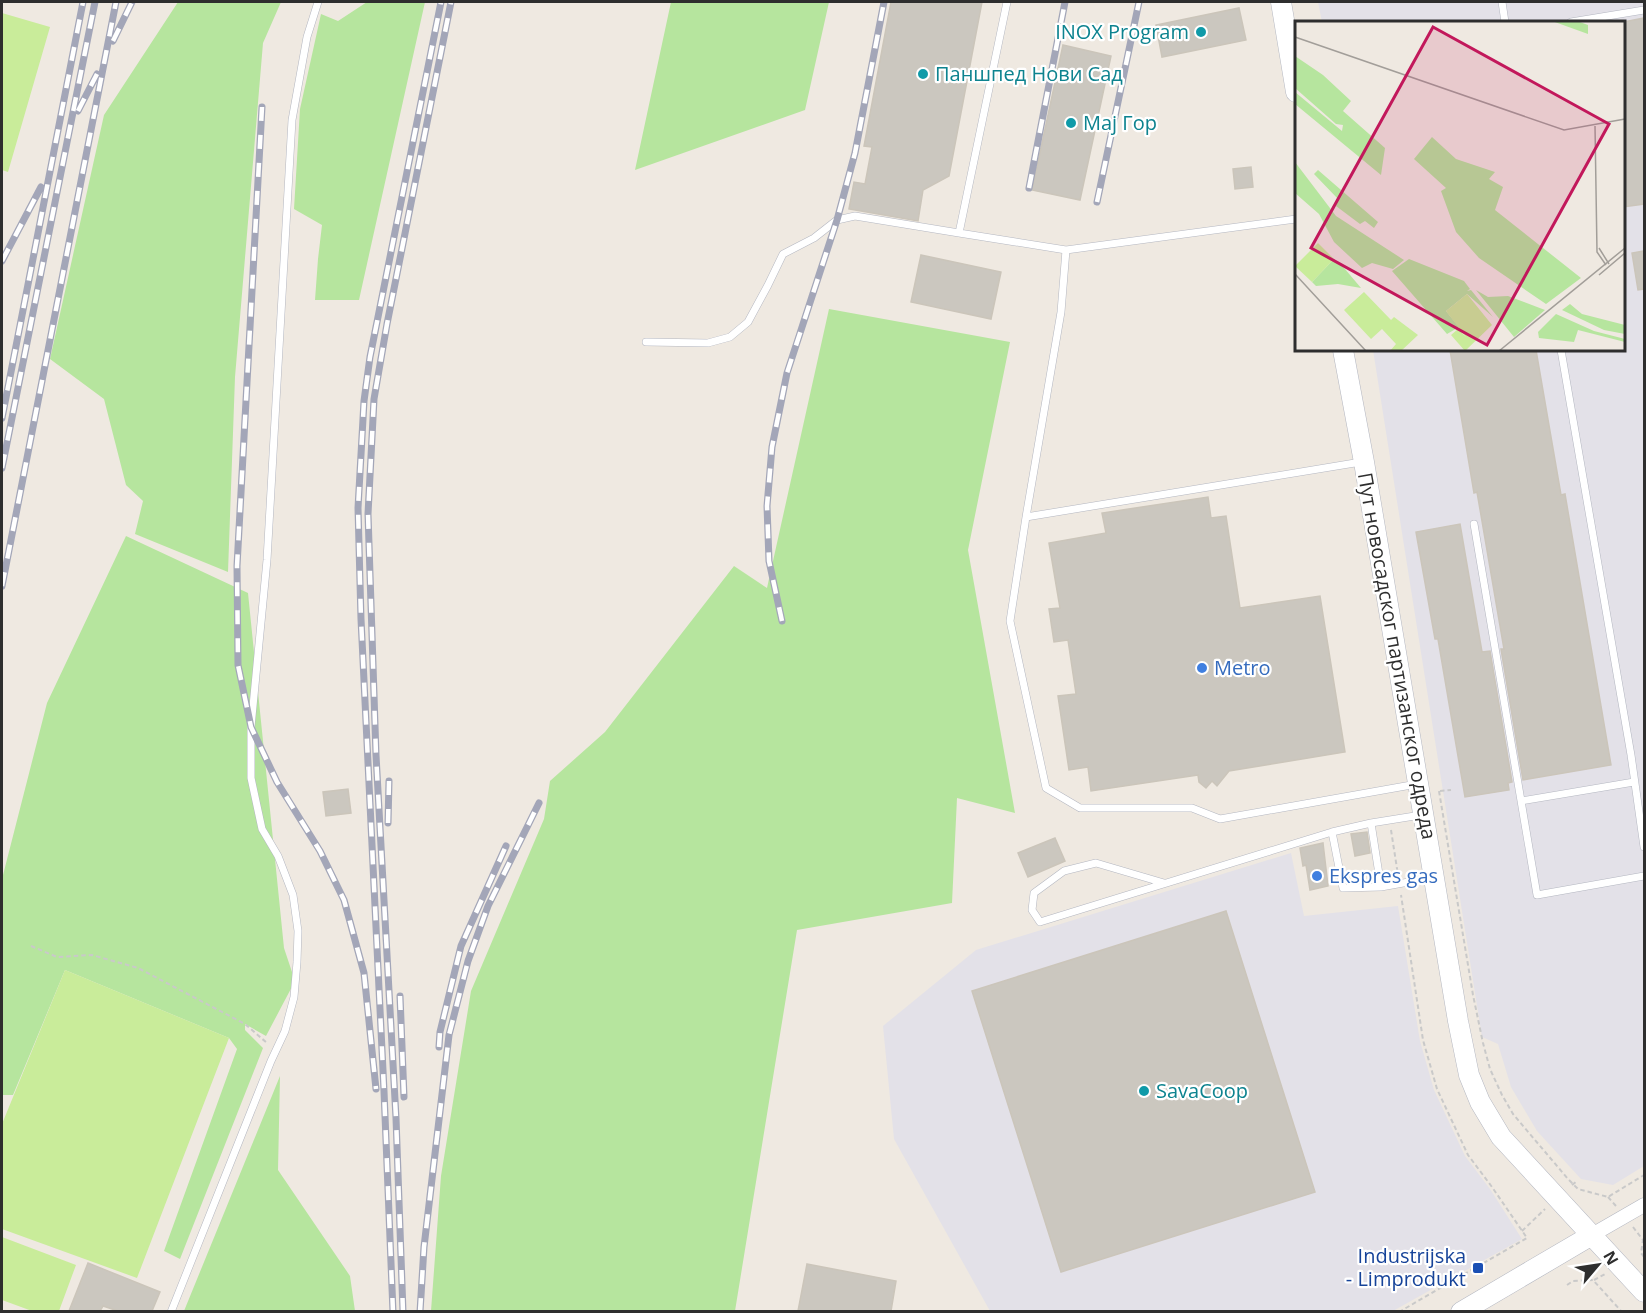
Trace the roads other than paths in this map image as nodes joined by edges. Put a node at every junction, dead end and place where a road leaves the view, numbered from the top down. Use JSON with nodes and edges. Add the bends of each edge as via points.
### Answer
{"nodes":[{"id":1,"x":318,"y":2,"type":"edge"},
{"id":2,"x":1007,"y":2,"type":"edge"},
{"id":3,"x":1281,"y":2,"type":"edge"},
{"id":4,"x":1502,"y":2,"type":"edge"},
{"id":5,"x":1644,"y":10,"type":"edge"},
{"id":6,"x":1505,"y":21,"type":"edge"},
{"id":7,"x":1577,"y":21,"type":"edge"},
{"id":8,"x":1295,"y":80,"type":"edge"},
{"id":9,"x":1295,"y":219,"type":"edge"},
{"id":10,"x":959,"y":233,"type":"junction"},
{"id":11,"x":1066,"y":250,"type":"junction"},
{"id":12,"x":646,"y":342,"type":"dead end"},
{"id":13,"x":1343,"y":351,"type":"edge"},
{"id":14,"x":1561,"y":351,"type":"edge"},
{"id":15,"x":1364,"y":462,"type":"junction"},
{"id":16,"x":1026,"y":518,"type":"junction"},
{"id":17,"x":1474,"y":524,"type":"dead end"},
{"id":18,"x":1634,"y":782,"type":"junction"},
{"id":19,"x":1418,"y":783,"type":"junction"},
{"id":20,"x":1521,"y":801,"type":"junction"},
{"id":21,"x":1423,"y":814,"type":"junction"},
{"id":22,"x":1371,"y":824,"type":"junction"},
{"id":23,"x":1332,"y":832,"type":"junction"},
{"id":24,"x":1644,"y":847,"type":"edge"},
{"id":25,"x":1644,"y":876,"type":"edge"},
{"id":26,"x":1434,"y":877,"type":"junction"},
{"id":27,"x":1164,"y":883,"type":"junction"},
{"id":28,"x":1381,"y":887,"type":"junction"},
{"id":29,"x":1644,"y":1205,"type":"edge"},
{"id":30,"x":1592,"y":1235,"type":"junction"},
{"id":31,"x":1644,"y":1292,"type":"edge"},
{"id":32,"x":171,"y":1311,"type":"edge"},
{"id":33,"x":1461,"y":1311,"type":"edge"}],
"edges":[{"from":1,"to":32,"type":"lane","via":[[292,120],[267,560],[251,727],[251,778],[262,829],[278,856],[293,895],[298,931],[294,997],[285,1031]]},
{"from":2,"to":10,"type":"lane"},
{"from":3,"to":8,"type":"street"},
{"from":4,"to":6,"type":"lane"},
{"from":5,"to":7,"type":"lane"},
{"from":9,"to":11,"type":"lane"},
{"from":10,"to":11,"type":"lane"},
{"from":10,"to":12,"type":"lane","via":[[855,216],[837,220],[783,254],[748,322],[730,337],[708,343]]},
{"from":11,"to":16,"type":"lane","via":[[1061,312]]},
{"from":13,"to":15,"type":"street","name":"Пут новосадског партизанског одреда"},
{"from":14,"to":18,"type":"lane"},
{"from":15,"to":16,"type":"lane"},
{"from":15,"to":19,"type":"street","name":"Пут новосадског партизанског одреда"},
{"from":16,"to":19,"type":"lane","via":[[1010,621],[1046,788],[1080,808],[1192,808],[1220,819]]},
{"from":17,"to":20,"type":"lane"},
{"from":18,"to":20,"type":"lane"},
{"from":18,"to":24,"type":"lane"},
{"from":19,"to":21,"type":"street","name":"Пут новосадског партизанског одреда"},
{"from":20,"to":25,"type":"lane","via":[[1537,895]]},
{"from":21,"to":22,"type":"lane"},
{"from":21,"to":26,"type":"street","name":"Пут новосадског партизанског одреда"},
{"from":22,"to":23,"type":"lane"},
{"from":22,"to":28,"type":"lane"},
{"from":23,"to":27,"type":"lane"},
{"from":23,"to":28,"type":"lane","via":[[1343,888]]},
{"from":26,"to":28,"type":"lane"},
{"from":26,"to":30,"type":"street","name":"Пут новосадског партизанског одреда","via":[[1460,1032],[1480,1102],[1501,1137]]},
{"from":27,"to":27,"type":"lane","via":[[1040,922],[1032,910],[1034,893],[1064,871],[1096,863]]},
{"from":29,"to":30,"type":"street"},
{"from":30,"to":31,"type":"street","name":"Пут новосадског партизанског одреда"},
{"from":30,"to":33,"type":"street"}]}
